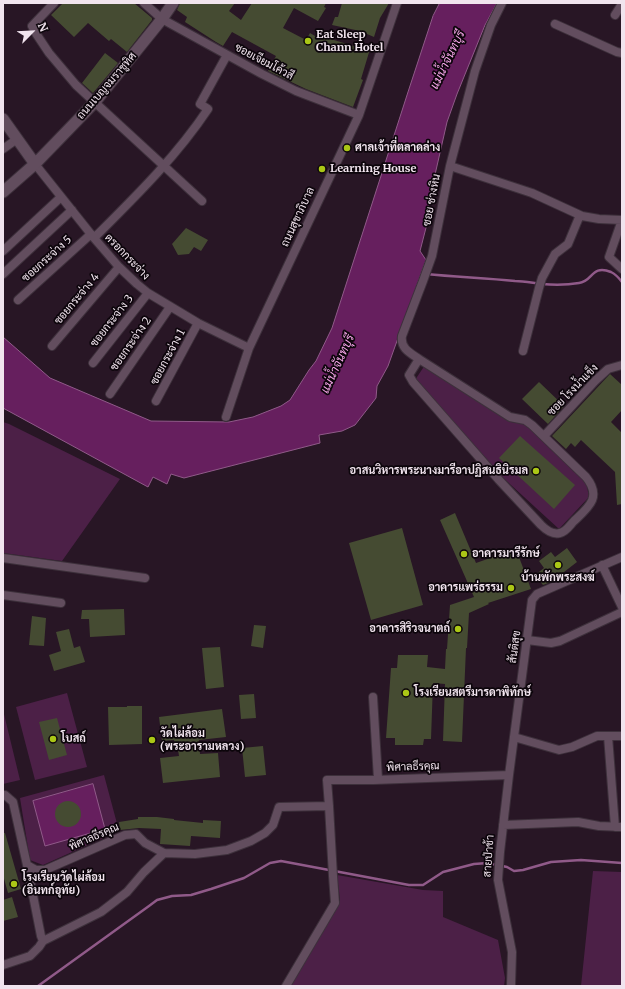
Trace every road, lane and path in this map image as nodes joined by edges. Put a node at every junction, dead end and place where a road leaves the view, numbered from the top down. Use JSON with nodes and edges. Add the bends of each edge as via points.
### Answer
{"nodes":[{"id":1,"x":54,"y":3,"type":"edge"},
{"id":2,"x":144,"y":3,"type":"edge"},
{"id":3,"x":173,"y":3,"type":"edge"},
{"id":4,"x":397,"y":3,"type":"edge"},
{"id":5,"x":502,"y":3,"type":"edge"},
{"id":6,"x":622,"y":4,"type":"edge"},
{"id":7,"x":615,"y":15,"type":"dead end"},
{"id":8,"x":162,"y":19,"type":"junction"},
{"id":9,"x":554,"y":24,"type":"dead end"},
{"id":10,"x":622,"y":53,"type":"edge"},
{"id":11,"x":227,"y":55,"type":"junction"},
{"id":12,"x":95,"y":102,"type":"junction"},
{"id":13,"x":359,"y":115,"type":"junction"},
{"id":14,"x":3,"y":119,"type":"edge"},
{"id":15,"x":17,"y":139,"type":"junction"},
{"id":16,"x":3,"y":149,"type":"edge"},
{"id":17,"x":35,"y":164,"type":"junction"},
{"id":18,"x":164,"y":166,"type":"junction"},
{"id":19,"x":450,"y":166,"type":"junction"},
{"id":20,"x":3,"y":192,"type":"edge"},
{"id":21,"x":61,"y":197,"type":"junction"},
{"id":22,"x":202,"y":201,"type":"dead end"},
{"id":23,"x":72,"y":210,"type":"junction"},
{"id":24,"x":580,"y":215,"type":"junction"},
{"id":25,"x":622,"y":220,"type":"edge"},
{"id":26,"x":93,"y":236,"type":"junction"},
{"id":27,"x":3,"y":251,"type":"edge"},
{"id":28,"x":119,"y":267,"type":"junction"},
{"id":29,"x":622,"y":269,"type":"edge"},
{"id":30,"x":3,"y":274,"type":"edge"},
{"id":31,"x":148,"y":293,"type":"junction"},
{"id":32,"x":18,"y":300,"type":"dead end"},
{"id":33,"x":170,"y":307,"type":"junction"},
{"id":34,"x":198,"y":324,"type":"junction"},
{"id":35,"x":52,"y":346,"type":"dead end"},
{"id":36,"x":249,"y":348,"type":"junction"},
{"id":37,"x":523,"y":352,"type":"dead end"},
{"id":38,"x":419,"y":359,"type":"junction"},
{"id":39,"x":93,"y":363,"type":"dead end"},
{"id":40,"x":622,"y":365,"type":"edge"},
{"id":41,"x":110,"y":394,"type":"dead end"},
{"id":42,"x":156,"y":401,"type":"dead end"},
{"id":43,"x":226,"y":417,"type":"dead end"},
{"id":44,"x":544,"y":436,"type":"junction"},
{"id":45,"x":622,"y":557,"type":"edge"},
{"id":46,"x":3,"y":558,"type":"edge"},
{"id":47,"x":602,"y":565,"type":"junction"},
{"id":48,"x":145,"y":578,"type":"dead end"},
{"id":49,"x":3,"y":596,"type":"edge"},
{"id":50,"x":61,"y":603,"type":"dead end"},
{"id":51,"x":622,"y":607,"type":"edge"},
{"id":52,"x":622,"y":612,"type":"edge"},
{"id":53,"x":526,"y":640,"type":"junction"},
{"id":54,"x":373,"y":697,"type":"dead end"},
{"id":55,"x":608,"y":736,"type":"junction"},
{"id":56,"x":622,"y":736,"type":"edge"},
{"id":57,"x":514,"y":737,"type":"junction"},
{"id":58,"x":509,"y":775,"type":"junction"},
{"id":59,"x":378,"y":779,"type":"junction"},
{"id":60,"x":3,"y":795,"type":"edge"},
{"id":61,"x":329,"y":806,"type":"junction"},
{"id":62,"x":503,"y":825,"type":"junction"},
{"id":63,"x":619,"y":827,"type":"edge"},
{"id":64,"x":164,"y":853,"type":"junction"},
{"id":65,"x":27,"y":865,"type":"junction"},
{"id":66,"x":43,"y":941,"type":"junction"},
{"id":67,"x":3,"y":965,"type":"edge"},
{"id":68,"x":286,"y":986,"type":"edge"},
{"id":69,"x":511,"y":986,"type":"edge"}],
"edges":[{"from":1,"to":12,"type":"street","via":[[32,26],[61,68]]},
{"from":2,"to":8,"type":"street","name":"ซอยเจียมโค้วสี"},
{"from":3,"to":8,"type":"street","name":"ถนนเบญจมราชูทิศ"},
{"from":4,"to":13,"type":"street","name":"ถนนสุขาภิบาล"},
{"from":5,"to":19,"type":"street","via":[[475,70]]},
{"from":6,"to":7,"type":"street"},
{"from":8,"to":11,"type":"street","name":"ซอยเจียมโค้วสี"},
{"from":8,"to":12,"type":"street","name":"ถนนเบญจมราชูทิศ"},
{"from":9,"to":10,"type":"street"},
{"from":11,"to":13,"type":"street","name":"ซอยเจียมโค้วสี","via":[[296,91]]},
{"from":11,"to":18,"type":"street","name":"ซอยกระจ่าง 5","via":[[200,104],[208,109]]},
{"from":12,"to":17,"type":"street","name":"ถนนเบญจมราชูทิศ"},
{"from":12,"to":18,"type":"street"},
{"from":13,"to":36,"type":"street","name":"ถนนสุขาภิบาล"},
{"from":14,"to":15,"type":"street"},
{"from":15,"to":16,"type":"street"},
{"from":15,"to":17,"type":"street"},
{"from":17,"to":20,"type":"street","name":"ถนนเบญจมราชูทิศ"},
{"from":17,"to":21,"type":"street","name":"ตรอกกระจ่าง"},
{"from":18,"to":22,"type":"street"},
{"from":18,"to":26,"type":"street","name":"ซอยกระจ่าง 5"},
{"from":19,"to":24,"type":"street","name":"ซอย ช่างหิน","via":[[532,193]]},
{"from":19,"to":38,"type":"street","name":"ซอย ช่างหิน","via":[[432,256],[402,339],[403,346]]},
{"from":21,"to":23,"type":"street","name":"ตรอกกระจ่าง"},
{"from":21,"to":27,"type":"street"},
{"from":23,"to":26,"type":"street","name":"ตรอกกระจ่าง"},
{"from":23,"to":30,"type":"street"},
{"from":24,"to":25,"type":"street","name":"ซอย ช่างหิน","via":[[599,220]]},
{"from":24,"to":37,"type":"street","via":[[568,244],[555,254],[542,278]]},
{"from":25,"to":29,"type":"street","via":[[608,257]]},
{"from":26,"to":28,"type":"street","name":"ตรอกกระจ่าง"},
{"from":26,"to":32,"type":"street","name":"ซอยกระจ่าง 5"},
{"from":28,"to":31,"type":"street","name":"ตรอกกระจ่าง"},
{"from":28,"to":35,"type":"street","name":"ซอยกระจ่าง 4"},
{"from":31,"to":33,"type":"street","name":"ตรอกกระจ่าง"},
{"from":31,"to":39,"type":"street","name":"ซอยกระจ่าง 3"},
{"from":33,"to":34,"type":"street","name":"ตรอกกระจ่าง"},
{"from":33,"to":41,"type":"street","name":"ซอยกระจ่าง 2"},
{"from":34,"to":36,"type":"street","name":"ตรอกกระจ่าง"},
{"from":34,"to":42,"type":"street","name":"ซอยกระจ่าง 1"},
{"from":36,"to":43,"type":"street","name":"ถนนสุขาภิบาล"},
{"from":38,"to":44,"type":"street","name":"ซอย ช่างหิน","via":[[510,417],[528,422]]},
{"from":38,"to":44,"type":"street","name":"ซอย ช่างหิน","via":[[409,375],[411,380],[532,516],[547,530],[561,533],[590,506],[594,496],[592,485],[586,477]]},
{"from":40,"to":44,"type":"street","name":"ซอย โรงน้ำแข็ง","via":[[608,370],[595,381]]},
{"from":45,"to":47,"type":"street","name":"สันติสุข"},
{"from":46,"to":48,"type":"street"},
{"from":47,"to":51,"type":"street"},
{"from":47,"to":53,"type":"street","name":"สันติสุข","via":[[537,594],[532,600]]},
{"from":49,"to":50,"type":"street"},
{"from":52,"to":53,"type":"street","via":[[560,641],[551,643]]},
{"from":53,"to":57,"type":"street","name":"สันติสุข"},
{"from":54,"to":59,"type":"street"},
{"from":55,"to":56,"type":"street"},
{"from":55,"to":57,"type":"street","via":[[597,736],[559,750]]},
{"from":55,"to":63,"type":"street"},
{"from":57,"to":58,"type":"street","name":"สันติสุข"},
{"from":58,"to":59,"type":"street","name":"พิศาลธีรคุณ"},
{"from":58,"to":62,"type":"street","name":"สายป่าช้า"},
{"from":59,"to":61,"type":"street","name":"พิศาลธีรคุณ","via":[[325,779]]},
{"from":60,"to":65,"type":"street","via":[[13,802]]},
{"from":61,"to":64,"type":"street","name":"พิศาลธีรคุณ","via":[[279,807],[273,825],[264,833],[227,850],[195,854]]},
{"from":61,"to":68,"type":"street","via":[[335,902]]},
{"from":62,"to":63,"type":"street","via":[[578,822]]},
{"from":62,"to":69,"type":"street","name":"สายป่าช้า","via":[[498,880],[512,952]]},
{"from":64,"to":65,"type":"street","name":"พิศาลธีรคุณ","via":[[145,843],[136,834],[125,836],[44,870],[36,870]]},
{"from":64,"to":66,"type":"street","via":[[127,892],[101,912]]},
{"from":65,"to":66,"type":"street"},
{"from":66,"to":67,"type":"street","via":[[30,956]]}]}
